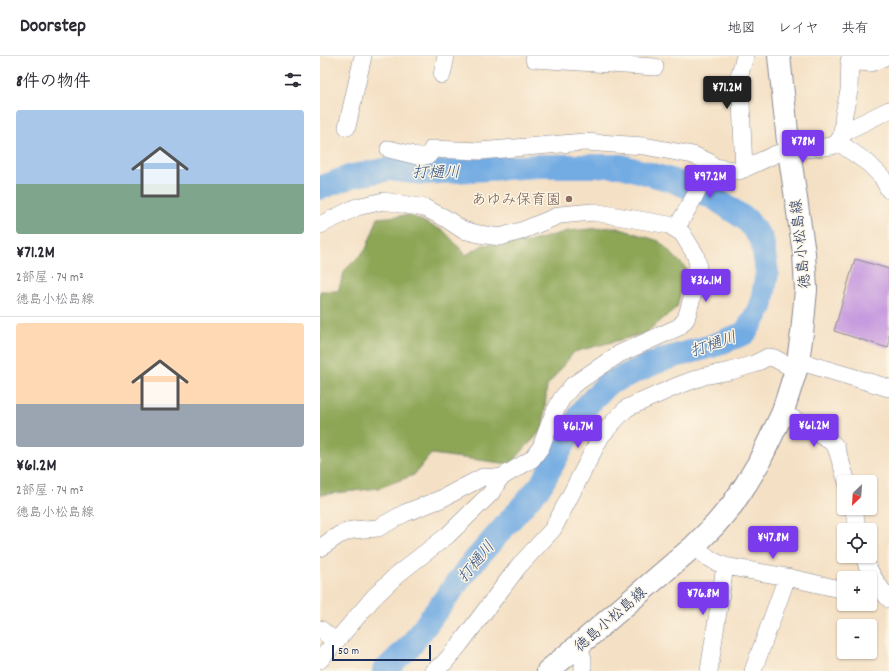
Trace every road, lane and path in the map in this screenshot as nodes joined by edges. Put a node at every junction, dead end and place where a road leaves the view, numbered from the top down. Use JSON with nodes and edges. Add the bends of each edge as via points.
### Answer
{"nodes":[{"id":1,"x":364,"y":56,"type":"edge"},
{"id":2,"x":446,"y":56,"type":"edge"},
{"id":3,"x":745,"y":56,"type":"edge"},
{"id":4,"x":779,"y":56,"type":"edge"},
{"id":5,"x":887,"y":56,"type":"edge"},
{"id":6,"x":530,"y":58,"type":"edge"},
{"id":7,"x":850,"y":59,"type":"edge"},
{"id":8,"x":655,"y":66,"type":"dead end"},
{"id":9,"x":442,"y":75,"type":"dead end"},
{"id":10,"x":889,"y":110,"type":"edge"},
{"id":11,"x":347,"y":127,"type":"dead end"},
{"id":12,"x":840,"y":139,"type":"junction"},
{"id":13,"x":389,"y":149,"type":"dead end"},
{"id":14,"x":790,"y":151,"type":"junction"},
{"id":15,"x":711,"y":169,"type":"junction"},
{"id":16,"x":744,"y":169,"type":"junction"},
{"id":17,"x":889,"y":190,"type":"edge"},
{"id":18,"x":320,"y":225,"type":"edge"},
{"id":19,"x":676,"y":230,"type":"junction"},
{"id":20,"x":797,"y":365,"type":"junction"},
{"id":21,"x":889,"y":388,"type":"edge"},
{"id":22,"x":782,"y":414,"type":"junction"},
{"id":23,"x":845,"y":475,"type":"edge"},
{"id":24,"x":500,"y":478,"type":"junction"},
{"id":25,"x":694,"y":546,"type":"junction"},
{"id":26,"x":320,"y":548,"type":"edge"},
{"id":27,"x":867,"y":563,"type":"edge"},
{"id":28,"x":725,"y":566,"type":"junction"},
{"id":29,"x":787,"y":577,"type":"junction"},
{"id":30,"x":837,"y":588,"type":"edge"},
{"id":31,"x":880,"y":593,"type":"edge"},
{"id":32,"x":320,"y":629,"type":"edge"},
{"id":33,"x":335,"y":642,"type":"junction"},
{"id":34,"x":579,"y":646,"type":"junction"},
{"id":35,"x":320,"y":660,"type":"edge"},
{"id":36,"x":433,"y":671,"type":"edge"},
{"id":37,"x":548,"y":671,"type":"edge"},
{"id":38,"x":583,"y":671,"type":"edge"},
{"id":39,"x":709,"y":671,"type":"edge"},
{"id":40,"x":753,"y":671,"type":"edge"}],
"edges":[{"from":1,"to":11,"type":"street"},
{"from":2,"to":9,"type":"street"},
{"from":3,"to":16,"type":"street","via":[[737,84],[741,102]]},
{"from":4,"to":14,"type":"main road","name":"徳島小松島線"},
{"from":5,"to":7,"type":"street","via":[[870,63]]},
{"from":6,"to":8,"type":"street"},
{"from":7,"to":12,"type":"street","via":[[849,90]]},
{"from":10,"to":12,"type":"street","via":[[850,129]]},
{"from":12,"to":14,"type":"street","via":[[832,146]]},
{"from":12,"to":17,"type":"street","via":[[882,177]]},
{"from":13,"to":15,"type":"street","via":[[421,157],[429,156],[432,150],[480,151],[570,143],[644,146],[693,155],[709,162]]},
{"from":14,"to":16,"type":"street","via":[[776,154]]},
{"from":14,"to":20,"type":"main road","name":"徳島小松島線","via":[[804,253],[806,290]]},
{"from":15,"to":16,"type":"street"},
{"from":15,"to":19,"type":"street"},
{"from":18,"to":19,"type":"street","via":[[357,207],[384,201],[425,208],[463,230],[500,237],[560,215],[593,212],[669,225]]},
{"from":19,"to":24,"type":"street","via":[[682,233],[698,264],[686,319],[679,327],[619,354],[573,385],[553,415],[541,447],[532,458]]},
{"from":20,"to":21,"type":"street"},
{"from":20,"to":22,"type":"main road","name":"徳島小松島線"},
{"from":20,"to":36,"type":"street","via":[[768,357],[731,371],[704,376],[627,408],[601,436],[553,529],[518,567],[444,663]]},
{"from":22,"to":23,"type":"street","via":[[830,441],[836,447]]},
{"from":22,"to":25,"type":"main road","name":"徳島小松島線","via":[[758,464],[736,500]]},
{"from":24,"to":26,"type":"street","via":[[483,477],[441,499],[404,513],[378,528],[352,530],[339,535]]},
{"from":24,"to":33,"type":"street","via":[[491,493],[448,535],[398,574],[374,597]]},
{"from":25,"to":28,"type":"street","via":[[707,557]]},
{"from":25,"to":34,"type":"main road","name":"徳島小松島線"},
{"from":27,"to":31,"type":"street"},
{"from":28,"to":29,"type":"street"},
{"from":28,"to":39,"type":"street"},
{"from":29,"to":30,"type":"street"},
{"from":29,"to":40,"type":"street"},
{"from":32,"to":33,"type":"street"},
{"from":33,"to":35,"type":"street"},
{"from":34,"to":37,"type":"main road","name":"徳島小松島線"},
{"from":34,"to":38,"type":"street"}]}
